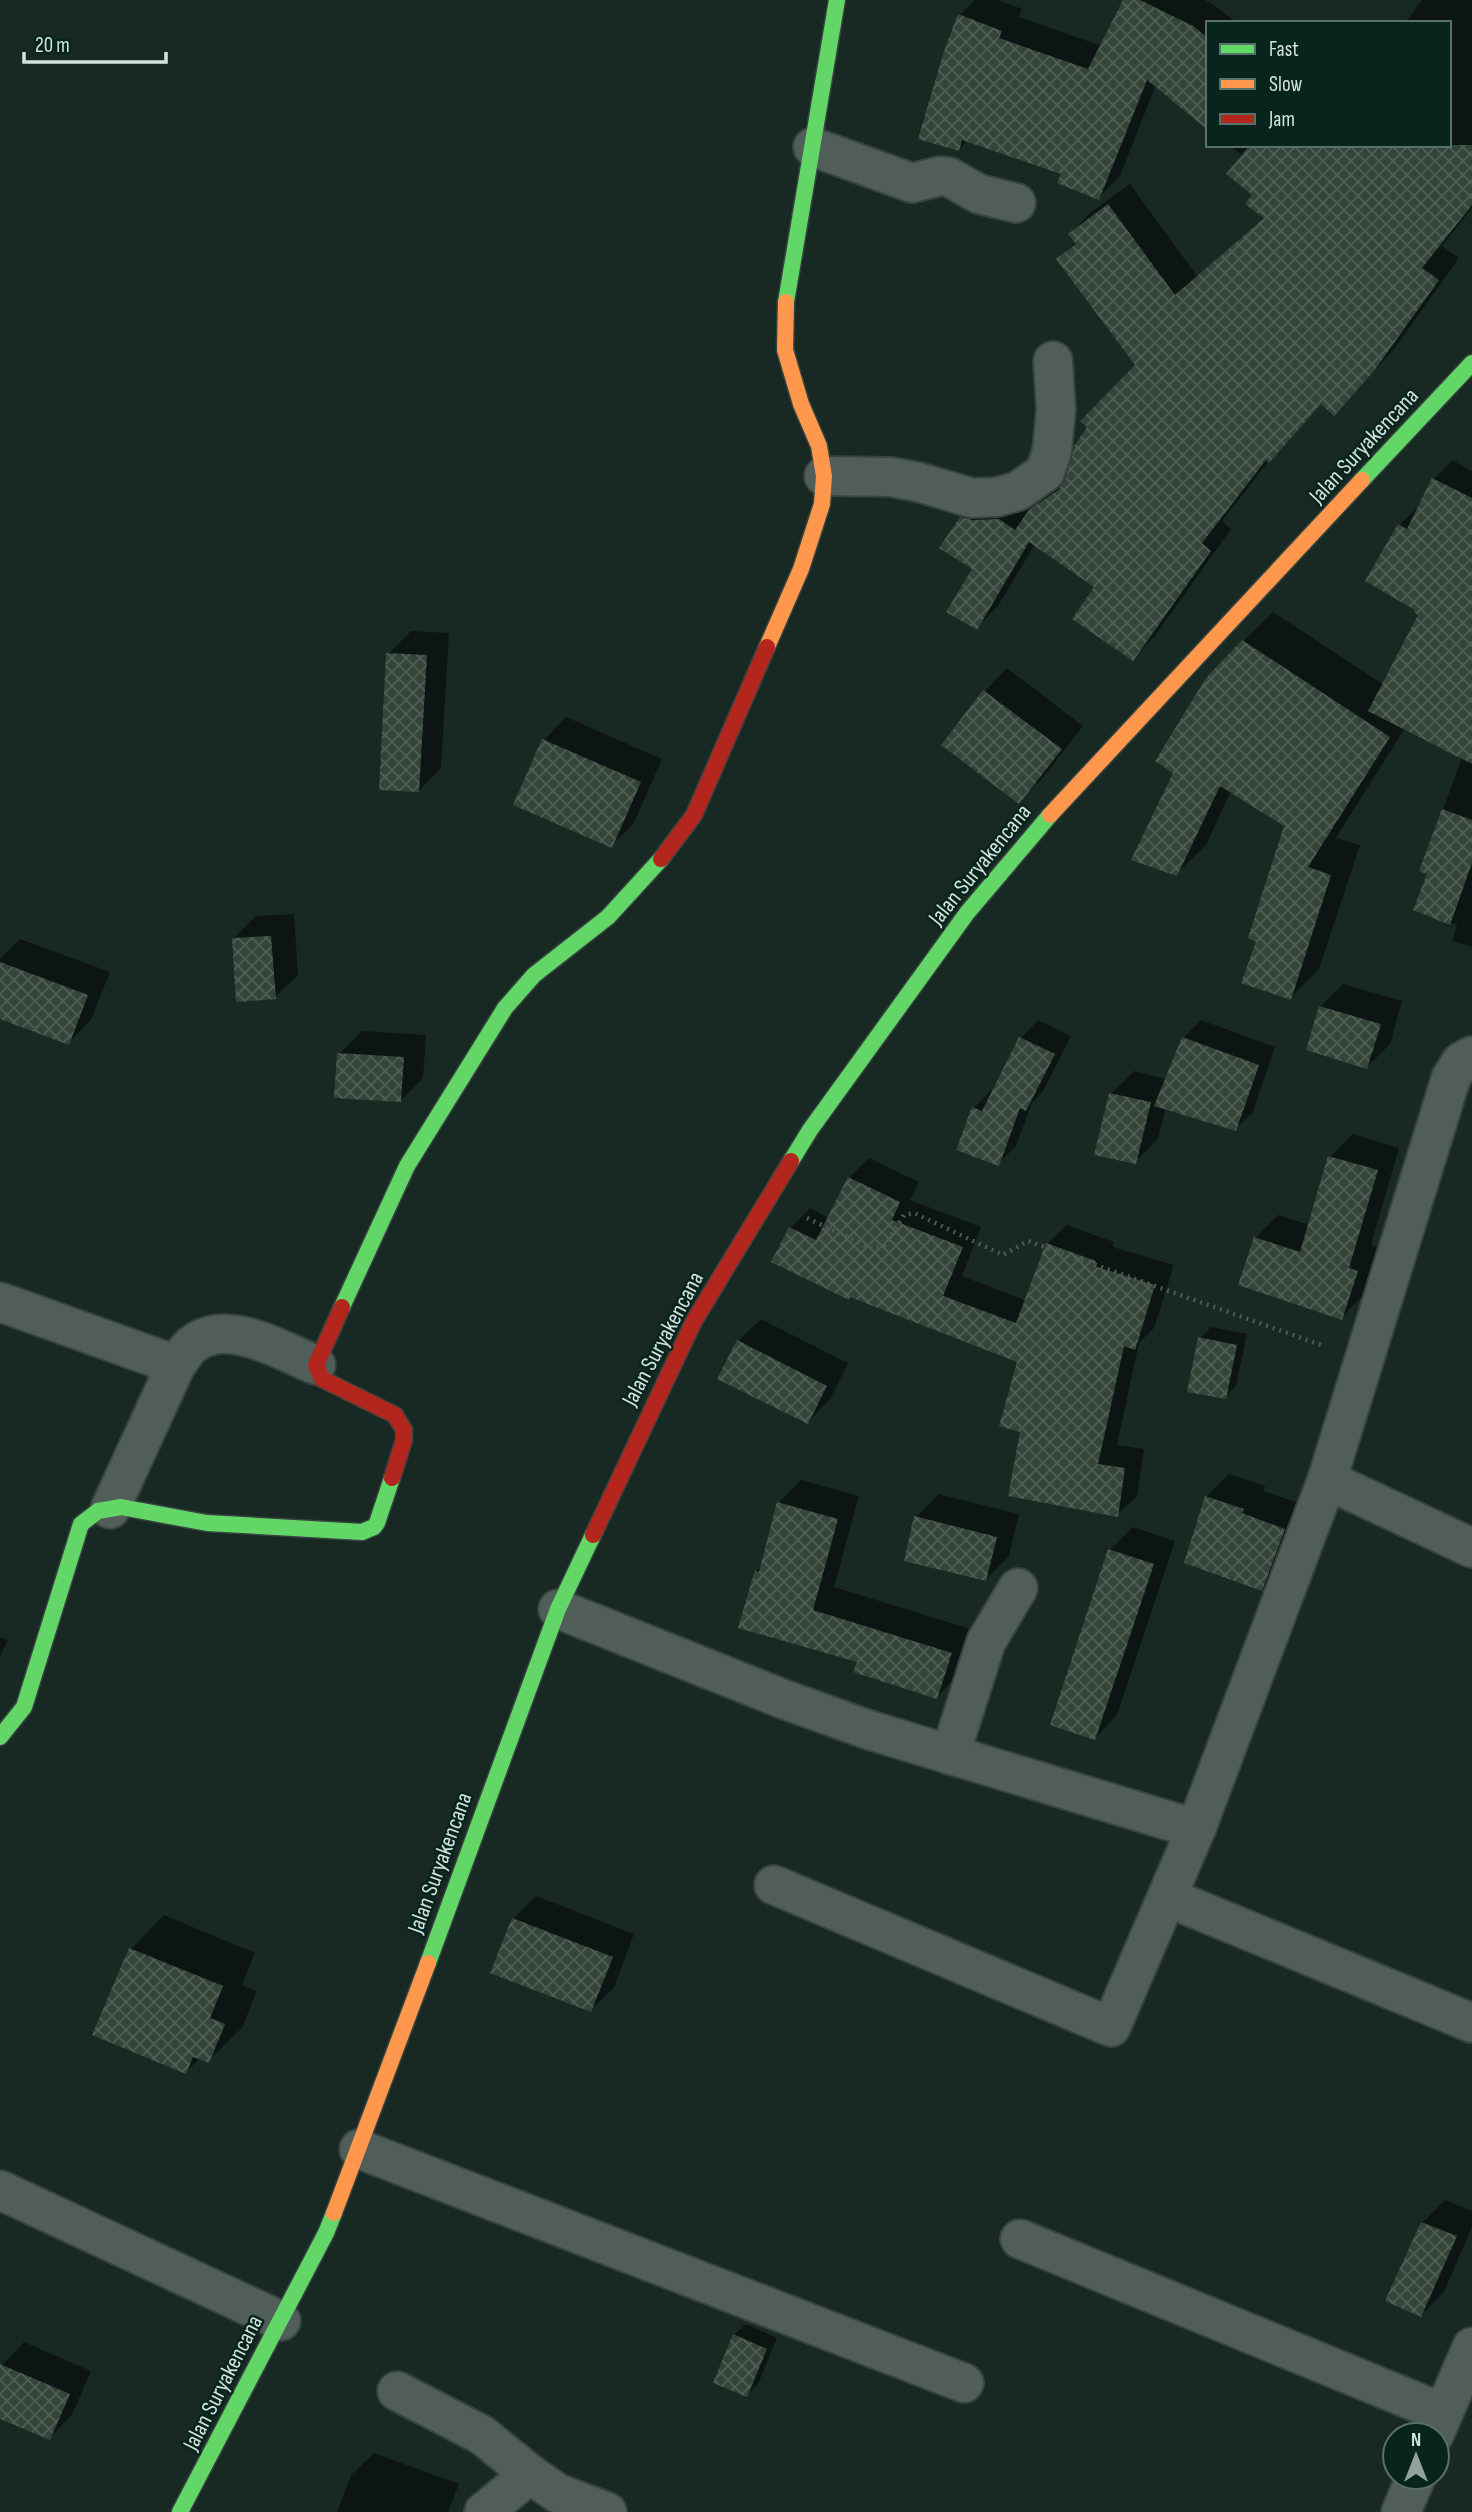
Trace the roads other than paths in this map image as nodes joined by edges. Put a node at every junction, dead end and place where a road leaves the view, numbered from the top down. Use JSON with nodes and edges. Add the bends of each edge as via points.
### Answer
{"nodes":[{"id":1,"x":837,"y":0,"type":"edge"},
{"id":2,"x":813,"y":147,"type":"junction"},
{"id":3,"x":1016,"y":203,"type":"dead end"},
{"id":4,"x":1053,"y":361,"type":"dead end"},
{"id":5,"x":1472,"y":363,"type":"edge"},
{"id":6,"x":824,"y":476,"type":"junction"},
{"id":7,"x":1472,"y":1056,"type":"edge"},
{"id":8,"x":0,"y":1302,"type":"edge"},
{"id":9,"x":176,"y":1365,"type":"junction"},
{"id":10,"x":316,"y":1365,"type":"junction"},
{"id":11,"x":1327,"y":1480,"type":"junction"},
{"id":12,"x":110,"y":1508,"type":"junction"},
{"id":13,"x":1472,"y":1548,"type":"edge"},
{"id":14,"x":1018,"y":1588,"type":"dead end"},
{"id":15,"x":558,"y":1609,"type":"junction"},
{"id":16,"x":0,"y":1737,"type":"edge"},
{"id":17,"x":950,"y":1755,"type":"junction"},
{"id":18,"x":1196,"y":1829,"type":"junction"},
{"id":19,"x":774,"y":1885,"type":"dead end"},
{"id":20,"x":1167,"y":1897,"type":"junction"},
{"id":21,"x":1472,"y":2023,"type":"edge"},
{"id":22,"x":359,"y":2149,"type":"junction"},
{"id":23,"x":0,"y":2190,"type":"edge"},
{"id":24,"x":1020,"y":2239,"type":"dead end"},
{"id":25,"x":281,"y":2321,"type":"junction"},
{"id":26,"x":1472,"y":2347,"type":"edge"},
{"id":27,"x":964,"y":2383,"type":"dead end"},
{"id":28,"x":397,"y":2391,"type":"dead end"},
{"id":29,"x":1432,"y":2421,"type":"edge"},
{"id":30,"x":1440,"y":2421,"type":"edge"},
{"id":31,"x":530,"y":2474,"type":"junction"},
{"id":32,"x":1410,"y":2491,"type":"edge"},
{"id":33,"x":180,"y":2512,"type":"edge"},
{"id":34,"x":484,"y":2512,"type":"edge"},
{"id":35,"x":607,"y":2512,"type":"edge"},
{"id":36,"x":1401,"y":2512,"type":"edge"}],
"edges":[{"from":1,"to":2,"type":"street"},
{"from":2,"to":3,"type":"street","via":[[912,183],[949,177],[979,194]]},
{"from":2,"to":6,"type":"street","via":[[786,304],[785,350],[819,446]]},
{"from":4,"to":6,"type":"street","via":[[1056,410],[1052,451],[1045,472],[1018,491],[972,498],[891,477]]},
{"from":5,"to":15,"type":"street","name":"Jalan Suryakencana","via":[[1076,785],[967,913],[810,1130],[694,1321]]},
{"from":6,"to":10,"type":"street","via":[[822,504],[801,569],[694,815],[672,847],[608,917],[534,975],[505,1008],[407,1166]]},
{"from":7,"to":11,"type":"street","via":[[1461,1062],[1451,1078]]},
{"from":8,"to":9,"type":"street"},
{"from":9,"to":10,"type":"street","via":[[192,1344],[211,1334],[236,1333]]},
{"from":9,"to":12,"type":"street"},
{"from":10,"to":12,"type":"street","via":[[321,1379],[395,1415],[404,1430],[374,1527],[362,1532],[207,1523]]},
{"from":11,"to":13,"type":"street"},
{"from":11,"to":18,"type":"street"},
{"from":12,"to":16,"type":"street","via":[[81,1524],[24,1707]]},
{"from":14,"to":17,"type":"street","via":[[982,1652]]},
{"from":15,"to":17,"type":"street","via":[[783,1699]]},
{"from":15,"to":22,"type":"street","name":"Jalan Suryakencana"},
{"from":17,"to":18,"type":"street"},
{"from":18,"to":20,"type":"street"},
{"from":19,"to":20,"type":"street","via":[[1111,2027]]},
{"from":20,"to":21,"type":"street"},
{"from":22,"to":25,"type":"street","name":"Jalan Suryakencana","via":[[326,2233]]},
{"from":22,"to":27,"type":"street"},
{"from":23,"to":25,"type":"street"},
{"from":24,"to":29,"type":"street"},
{"from":25,"to":33,"type":"street","name":"Jalan Suryakencana"},
{"from":26,"to":30,"type":"street"},
{"from":28,"to":31,"type":"street","via":[[482,2435]]},
{"from":31,"to":34,"type":"street"},
{"from":31,"to":35,"type":"street","via":[[557,2493]]},
{"from":32,"to":36,"type":"street"}]}
